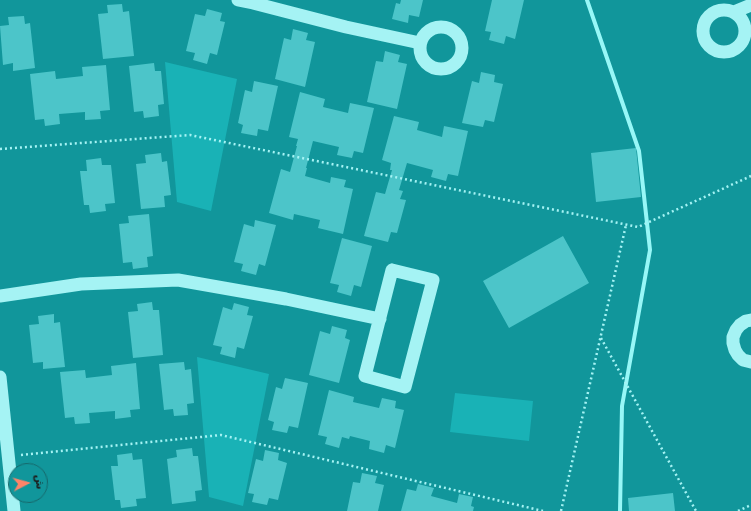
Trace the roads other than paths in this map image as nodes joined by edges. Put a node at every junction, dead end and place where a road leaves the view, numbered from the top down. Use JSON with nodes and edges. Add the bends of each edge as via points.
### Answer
{"nodes":[{"id":1,"x":238,"y":0,"type":"edge"},
{"id":2,"x":751,"y":5,"type":"edge"},
{"id":3,"x":734,"y":12,"type":"dead end"},
{"id":4,"x":420,"y":43,"type":"dead end"},
{"id":5,"x":0,"y":296,"type":"edge"},
{"id":6,"x":380,"y":319,"type":"junction"},
{"id":7,"x":751,"y":320,"type":"edge"},
{"id":8,"x":751,"y":362,"type":"edge"},
{"id":9,"x":0,"y":377,"type":"edge"},
{"id":10,"x":14,"y":511,"type":"edge"}],
"edges":[{"from":1,"to":4,"type":"street"},
{"from":2,"to":3,"type":"street"},
{"from":5,"to":6,"type":"street","via":[[81,284],[178,280]]},
{"from":6,"to":6,"type":"street","via":[[365,376],[405,387],[433,280],[392,270]]},
{"from":7,"to":8,"type":"street","via":[[740,325],[733,336],[734,350],[743,360]]},
{"from":9,"to":10,"type":"street"}]}
